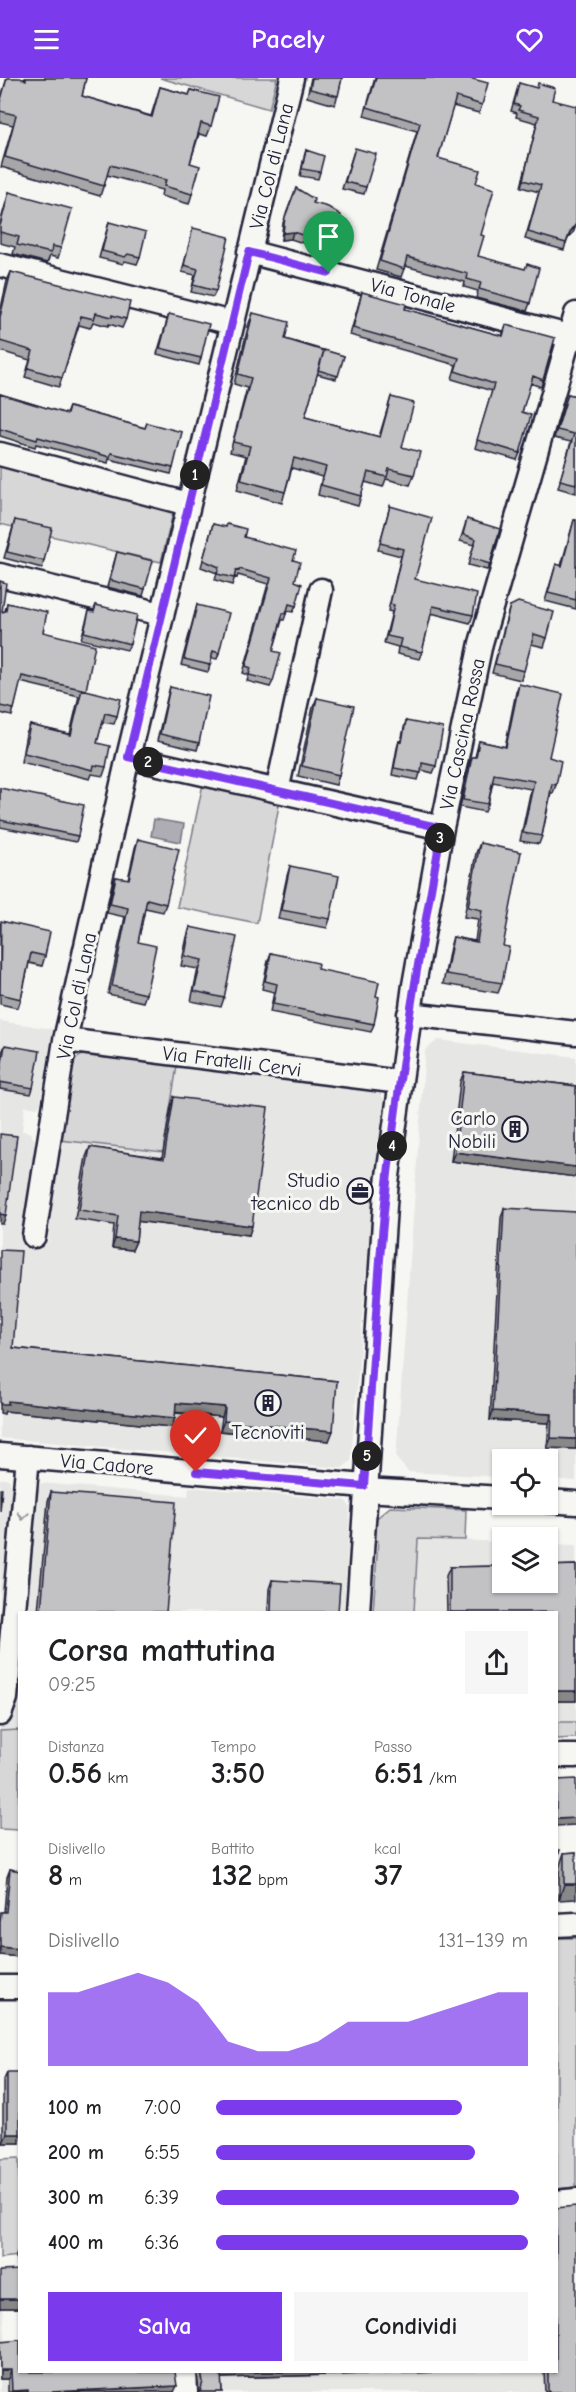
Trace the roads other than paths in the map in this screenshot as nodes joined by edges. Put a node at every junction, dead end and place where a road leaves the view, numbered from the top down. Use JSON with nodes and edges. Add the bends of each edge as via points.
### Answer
{"nodes":[{"id":1,"x":292,"y":78,"type":"edge"},
{"id":2,"x":249,"y":252,"type":"junction"},
{"id":3,"x":0,"y":265,"type":"edge"},
{"id":4,"x":576,"y":314,"type":"edge"},
{"id":5,"x":232,"y":323,"type":"junction"},
{"id":6,"x":573,"y":337,"type":"edge"},
{"id":7,"x":0,"y":454,"type":"edge"},
{"id":8,"x":188,"y":504,"type":"junction"},
{"id":9,"x":0,"y":575,"type":"edge"},
{"id":10,"x":321,"y":590,"type":"dead end"},
{"id":11,"x":161,"y":614,"type":"junction"},
{"id":12,"x":128,"y":757,"type":"junction"},
{"id":13,"x":277,"y":791,"type":"junction"},
{"id":14,"x":442,"y":828,"type":"junction"},
{"id":15,"x":409,"y":1014,"type":"junction"},
{"id":16,"x":576,"y":1033,"type":"edge"},
{"id":17,"x":66,"y":1040,"type":"junction"},
{"id":18,"x":399,"y":1082,"type":"junction"},
{"id":19,"x":34,"y":1236,"type":"dead end"},
{"id":20,"x":0,"y":1455,"type":"edge"},
{"id":21,"x":28,"y":1457,"type":"junction"},
{"id":22,"x":364,"y":1488,"type":"junction"},
{"id":23,"x":492,"y":1497,"type":"edge"},
{"id":24,"x":558,"y":1502,"type":"edge"},
{"id":25,"x":576,"y":1503,"type":"edge"},
{"id":26,"x":358,"y":1611,"type":"edge"},
{"id":27,"x":0,"y":1714,"type":"edge"},
{"id":28,"x":558,"y":1756,"type":"edge"},
{"id":29,"x":576,"y":1756,"type":"edge"},
{"id":30,"x":576,"y":1924,"type":"edge"},
{"id":31,"x":558,"y":1925,"type":"edge"},
{"id":32,"x":0,"y":1987,"type":"edge"},
{"id":33,"x":18,"y":1987,"type":"edge"},
{"id":34,"x":576,"y":2200,"type":"edge"},
{"id":35,"x":558,"y":2202,"type":"edge"},
{"id":36,"x":185,"y":2373,"type":"edge"},
{"id":37,"x":186,"y":2392,"type":"edge"}],
"edges":[{"from":1,"to":2,"type":"street","name":"Via Col di Lana"},
{"from":2,"to":5,"type":"street","name":"Via Col di Lana"},
{"from":2,"to":6,"type":"street","name":"Via Tonale"},
{"from":3,"to":5,"type":"street"},
{"from":4,"to":6,"type":"street","name":"Via Cascina Rossa"},
{"from":5,"to":8,"type":"street","name":"Via Col di Lana"},
{"from":6,"to":14,"type":"street","name":"Via Cascina Rossa","via":[[481,643]]},
{"from":7,"to":8,"type":"street"},
{"from":8,"to":11,"type":"street","name":"Via Col di Lana"},
{"from":9,"to":11,"type":"street"},
{"from":10,"to":13,"type":"street"},
{"from":11,"to":12,"type":"street","name":"Via Col di Lana"},
{"from":12,"to":13,"type":"street"},
{"from":12,"to":17,"type":"street","name":"Via Col di Lana"},
{"from":13,"to":14,"type":"street"},
{"from":14,"to":15,"type":"street","name":"Via Cascina Rossa"},
{"from":15,"to":16,"type":"street"},
{"from":15,"to":18,"type":"street","name":"Via Cascina Rossa"},
{"from":17,"to":18,"type":"street","name":"Via Fratelli Cervi"},
{"from":17,"to":19,"type":"street","name":"Via Col di Lana"},
{"from":18,"to":22,"type":"street","name":"Via Cascina Rossa","via":[[384,1221]]},
{"from":20,"to":21,"type":"street","name":"Via Cadore"},
{"from":21,"to":22,"type":"street","name":"Via Cadore"},
{"from":21,"to":27,"type":"street","one_way":true,"via":[[6,1698]]},
{"from":22,"to":23,"type":"street","name":"Via Cadore"},
{"from":22,"to":26,"type":"street","name":"Via Cascina Rossa"},
{"from":24,"to":25,"type":"street"},
{"from":28,"to":29,"type":"street"},
{"from":30,"to":31,"type":"street"},
{"from":32,"to":33,"type":"street"},
{"from":34,"to":35,"type":"street"},
{"from":36,"to":37,"type":"street"}]}
